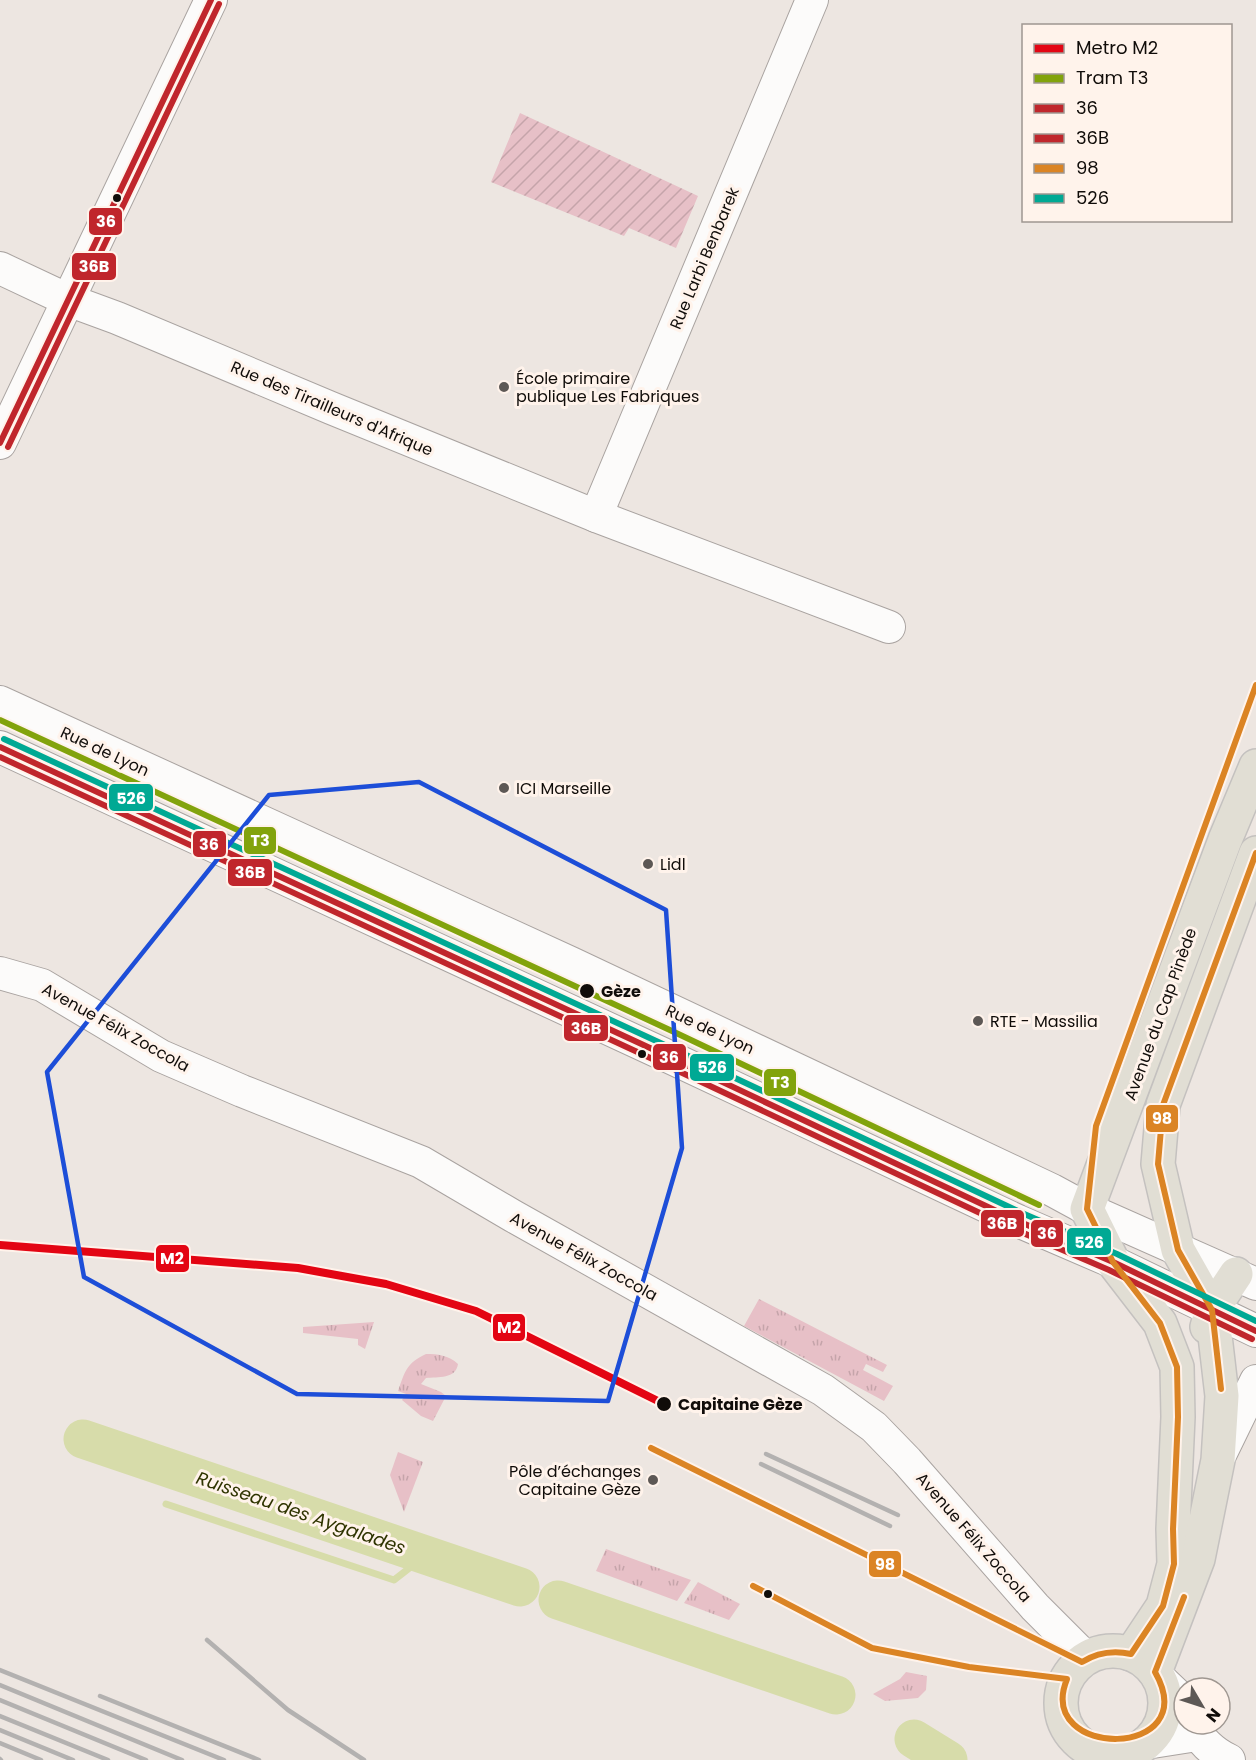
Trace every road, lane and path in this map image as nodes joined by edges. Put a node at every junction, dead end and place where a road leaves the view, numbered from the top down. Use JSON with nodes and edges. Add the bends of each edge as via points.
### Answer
{"nodes":[{"id":1,"x":211,"y":0,"type":"edge"},
{"id":2,"x":812,"y":0,"type":"edge"},
{"id":3,"x":0,"y":268,"type":"edge"},
{"id":4,"x":68,"y":300,"type":"junction"},
{"id":5,"x":0,"y":443,"type":"edge"},
{"id":6,"x":596,"y":516,"type":"junction"},
{"id":7,"x":889,"y":627,"type":"dead end"},
{"id":8,"x":0,"y":702,"type":"edge"},
{"id":9,"x":0,"y":747,"type":"edge"},
{"id":10,"x":1256,"y":766,"type":"edge"},
{"id":11,"x":1256,"y":854,"type":"edge"},
{"id":12,"x":0,"y":973,"type":"edge"},
{"id":13,"x":1088,"y":1209,"type":"junction"},
{"id":14,"x":1178,"y":1250,"type":"junction"},
{"id":15,"x":1113,"y":1262,"type":"junction"},
{"id":16,"x":1246,"y":1279,"type":"edge"},
{"id":17,"x":1212,"y":1310,"type":"junction"},
{"id":18,"x":1256,"y":1331,"type":"edge"},
{"id":19,"x":1256,"y":1381,"type":"edge"},
{"id":20,"x":1178,"y":1417,"type":"junction"},
{"id":21,"x":1218,"y":1460,"type":"junction"},
{"id":22,"x":1086,"y":1658,"type":"junction"},
{"id":23,"x":1148,"y":1668,"type":"junction"},
{"id":24,"x":1172,"y":1690,"type":"edge"},
{"id":25,"x":1172,"y":1732,"type":"edge"},
{"id":26,"x":1203,"y":1736,"type":"edge"},
{"id":27,"x":1137,"y":1751,"type":"edge"},
{"id":28,"x":1093,"y":1755,"type":"edge"},
{"id":29,"x":1229,"y":1760,"type":"edge"}],
"edges":[{"from":1,"to":4,"type":"street"},
{"from":2,"to":6,"type":"street","name":"Rue Larbi Benbarek"},
{"from":3,"to":4,"type":"street","name":"Rue des Tirailleurs d'Afrique"},
{"from":4,"to":5,"type":"street"},
{"from":4,"to":6,"type":"street","name":"Rue des Tirailleurs d'Afrique"},
{"from":6,"to":7,"type":"street","name":"Rue des Tirailleurs d'Afrique"},
{"from":8,"to":13,"type":"street","name":"Rue de Lyon","via":[[571,963]]},
{"from":9,"to":15,"type":"street"},
{"from":10,"to":13,"type":"main road","name":"Avenue du Cap Pinède","via":[[1220,851]]},
{"from":11,"to":14,"type":"main road","name":"Avenue du Cap Pinède","via":[[1163,1105],[1158,1164]]},
{"from":12,"to":22,"type":"street","name":"Avenue Félix Zoccola","via":[[42,984],[162,1056],[421,1162],[823,1390],[874,1427],[1035,1607]]},
{"from":13,"to":14,"type":"street","name":"Rue de Lyon"},
{"from":13,"to":15,"type":"main road"},
{"from":14,"to":16,"type":"street","name":"Rue de Lyon"},
{"from":14,"to":17,"type":"main road","name":"Avenue du Cap Pinède"},
{"from":15,"to":17,"type":"street"},
{"from":15,"to":20,"type":"main road","via":[[1160,1323],[1177,1367]]},
{"from":16,"to":17,"type":"main road"},
{"from":17,"to":18,"type":"street"},
{"from":17,"to":20,"type":"main road"},
{"from":17,"to":21,"type":"main road","via":[[1222,1396]]},
{"from":19,"to":21,"type":"street"},
{"from":20,"to":23,"type":"main road","via":[[1174,1564]]},
{"from":21,"to":23,"type":"main road","via":[[1198,1559]]},
{"from":22,"to":23,"type":"main road","via":[[1112,1651]]},
{"from":22,"to":28,"type":"main road","via":[[1067,1679],[1062,1708],[1070,1732]]},
{"from":23,"to":24,"type":"street"},
{"from":23,"to":27,"type":"main road","via":[[1164,1693],[1164,1714],[1158,1729]]},
{"from":25,"to":27,"type":"street"},
{"from":26,"to":29,"type":"street","via":[[1220,1756]]},
{"from":27,"to":28,"type":"main road"}]}
